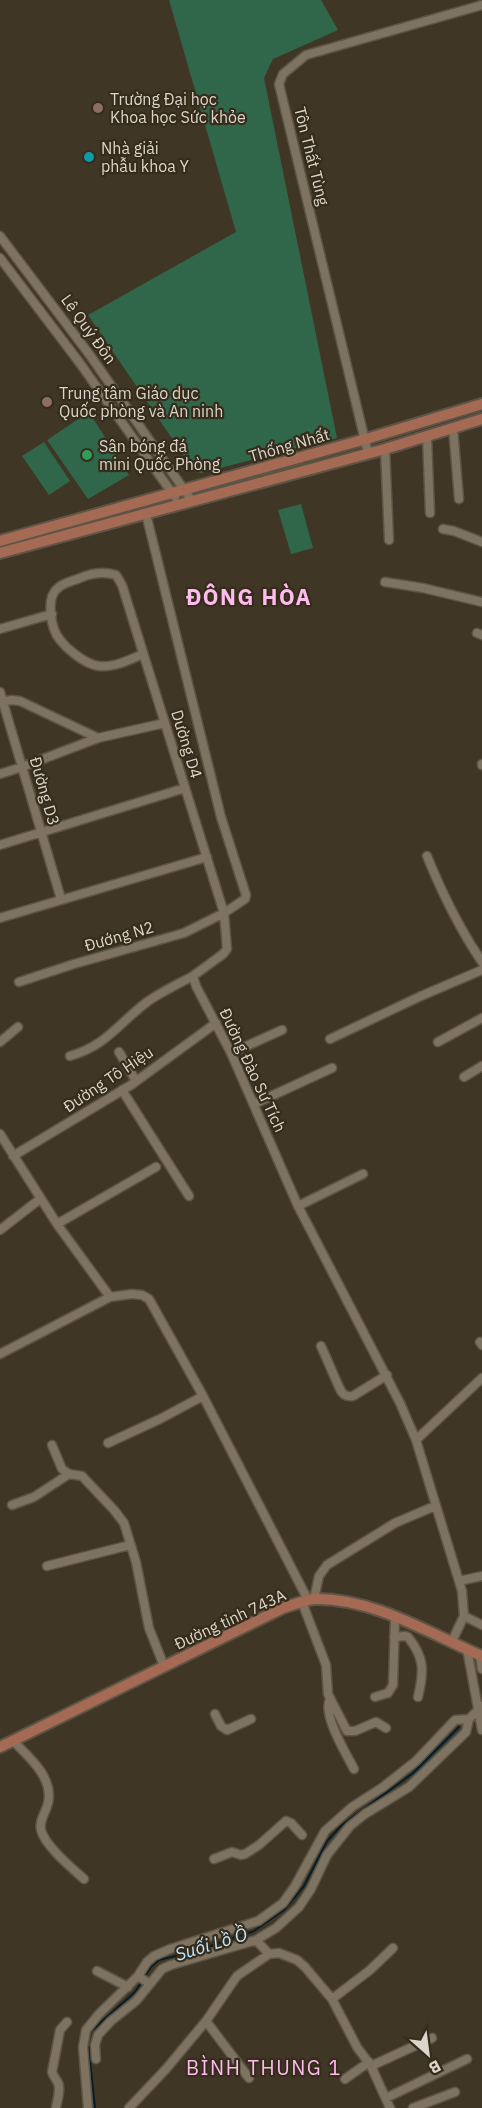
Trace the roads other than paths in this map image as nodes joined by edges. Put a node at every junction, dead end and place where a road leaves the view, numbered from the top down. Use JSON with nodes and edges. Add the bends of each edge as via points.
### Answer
{"nodes":[{"id":1,"x":482,"y":5,"type":"edge"},
{"id":2,"x":0,"y":236,"type":"edge"},
{"id":3,"x":0,"y":258,"type":"edge"},
{"id":4,"x":23,"y":264,"type":"junction"},
{"id":5,"x":13,"y":274,"type":"junction"},
{"id":6,"x":89,"y":354,"type":"junction"},
{"id":7,"x":79,"y":363,"type":"junction"},
{"id":8,"x":482,"y":404,"type":"edge"},
{"id":9,"x":482,"y":423,"type":"edge"},
{"id":10,"x":453,"y":428,"type":"junction"},
{"id":11,"x":427,"y":437,"type":"junction"},
{"id":12,"x":366,"y":439,"type":"junction"},
{"id":13,"x":385,"y":449,"type":"junction"},
{"id":14,"x":368,"y":453,"type":"junction"},
{"id":15,"x":184,"y":490,"type":"junction"},
{"id":16,"x":172,"y":493,"type":"junction"},
{"id":17,"x":459,"y":499,"type":"dead end"},
{"id":18,"x":192,"y":501,"type":"junction"},
{"id":19,"x":180,"y":504,"type":"junction"},
{"id":20,"x":430,"y":513,"type":"dead end"},
{"id":21,"x":146,"y":514,"type":"junction"},
{"id":22,"x":443,"y":529,"type":"dead end"},
{"id":23,"x":389,"y":540,"type":"dead end"},
{"id":24,"x":0,"y":541,"type":"edge"},
{"id":25,"x":482,"y":542,"type":"edge"},
{"id":26,"x":0,"y":553,"type":"edge"},
{"id":27,"x":385,"y":582,"type":"dead end"},
{"id":28,"x":482,"y":602,"type":"edge"},
{"id":29,"x":52,"y":614,"type":"junction"},
{"id":30,"x":0,"y":629,"type":"edge"},
{"id":31,"x":143,"y":654,"type":"junction"},
{"id":32,"x":0,"y":692,"type":"edge"},
{"id":33,"x":1,"y":702,"type":"edge"},
{"id":34,"x":165,"y":723,"type":"junction"},
{"id":35,"x":98,"y":738,"type":"junction"},
{"id":36,"x":22,"y":767,"type":"junction"},
{"id":37,"x":0,"y":774,"type":"edge"},
{"id":38,"x":185,"y":788,"type":"junction"},
{"id":39,"x":42,"y":833,"type":"junction"},
{"id":40,"x":0,"y":845,"type":"edge"},
{"id":41,"x":427,"y":856,"type":"dead end"},
{"id":42,"x":207,"y":857,"type":"junction"},
{"id":43,"x":62,"y":899,"type":"junction"},
{"id":44,"x":224,"y":913,"type":"junction"},
{"id":45,"x":0,"y":918,"type":"edge"},
{"id":46,"x":482,"y":962,"type":"edge"},
{"id":47,"x":482,"y":970,"type":"edge"},
{"id":48,"x":193,"y":976,"type":"junction"},
{"id":49,"x":19,"y":982,"type":"dead end"},
{"id":50,"x":482,"y":1018,"type":"edge"},
{"id":51,"x":216,"y":1023,"type":"junction"},
{"id":52,"x":18,"y":1027,"type":"dead end"},
{"id":53,"x":282,"y":1030,"type":"dead end"},
{"id":54,"x":330,"y":1040,"type":"dead end"},
{"id":55,"x":0,"y":1042,"type":"edge"},
{"id":56,"x":438,"y":1042,"type":"dead end"},
{"id":57,"x":119,"y":1052,"type":"dead end"},
{"id":58,"x":231,"y":1053,"type":"junction"},
{"id":59,"x":70,"y":1056,"type":"dead end"},
{"id":60,"x":482,"y":1066,"type":"edge"},
{"id":61,"x":332,"y":1068,"type":"dead end"},
{"id":62,"x":464,"y":1077,"type":"dead end"},
{"id":63,"x":136,"y":1081,"type":"junction"},
{"id":64,"x":122,"y":1090,"type":"junction"},
{"id":65,"x":254,"y":1104,"type":"junction"},
{"id":66,"x":0,"y":1134,"type":"edge"},
{"id":67,"x":13,"y":1156,"type":"junction"},
{"id":68,"x":156,"y":1167,"type":"dead end"},
{"id":69,"x":363,"y":1174,"type":"dead end"},
{"id":70,"x":189,"y":1196,"type":"dead end"},
{"id":71,"x":40,"y":1199,"type":"junction"},
{"id":72,"x":298,"y":1206,"type":"junction"},
{"id":73,"x":57,"y":1224,"type":"junction"},
{"id":74,"x":0,"y":1230,"type":"edge"},
{"id":75,"x":110,"y":1297,"type":"junction"},
{"id":76,"x":321,"y":1346,"type":"dead end"},
{"id":77,"x":0,"y":1354,"type":"edge"},
{"id":78,"x":387,"y":1375,"type":"junction"},
{"id":79,"x":482,"y":1378,"type":"edge"},
{"id":80,"x":203,"y":1396,"type":"junction"},
{"id":81,"x":416,"y":1440,"type":"junction"},
{"id":82,"x":108,"y":1443,"type":"dead end"},
{"id":83,"x":52,"y":1445,"type":"dead end"},
{"id":84,"x":69,"y":1474,"type":"junction"},
{"id":85,"x":12,"y":1505,"type":"dead end"},
{"id":86,"x":435,"y":1506,"type":"junction"},
{"id":87,"x":130,"y":1545,"type":"junction"},
{"id":88,"x":47,"y":1566,"type":"dead end"},
{"id":89,"x":482,"y":1576,"type":"edge"},
{"id":90,"x":459,"y":1581,"type":"junction"},
{"id":91,"x":308,"y":1600,"type":"junction"},
{"id":92,"x":464,"y":1616,"type":"junction"},
{"id":93,"x":395,"y":1617,"type":"junction"},
{"id":94,"x":482,"y":1625,"type":"edge"},
{"id":95,"x":394,"y":1637,"type":"junction"},
{"id":96,"x":452,"y":1641,"type":"junction"},
{"id":97,"x":467,"y":1649,"type":"junction"},
{"id":98,"x":481,"y":1656,"type":"edge"},
{"id":99,"x":164,"y":1666,"type":"junction"},
{"id":100,"x":482,"y":1669,"type":"edge"},
{"id":101,"x":375,"y":1697,"type":"dead end"},
{"id":102,"x":418,"y":1697,"type":"dead end"},
{"id":103,"x":330,"y":1700,"type":"junction"},
{"id":104,"x":480,"y":1708,"type":"edge"},
{"id":105,"x":215,"y":1714,"type":"dead end"},
{"id":106,"x":251,"y":1719,"type":"dead end"},
{"id":107,"x":469,"y":1719,"type":"junction"},
{"id":108,"x":386,"y":1728,"type":"dead end"},
{"id":109,"x":482,"y":1730,"type":"edge"},
{"id":110,"x":347,"y":1731,"type":"junction"},
{"id":111,"x":339,"y":1739,"type":"junction"},
{"id":112,"x":13,"y":1741,"type":"junction"},
{"id":113,"x":0,"y":1748,"type":"edge"},
{"id":114,"x":354,"y":1769,"type":"dead end"},
{"id":115,"x":302,"y":1835,"type":"dead end"},
{"id":116,"x":214,"y":1859,"type":"dead end"},
{"id":117,"x":84,"y":1879,"type":"dead end"},
{"id":118,"x":256,"y":1940,"type":"junction"},
{"id":119,"x":393,"y":1948,"type":"dead end"},
{"id":120,"x":268,"y":1954,"type":"junction"},
{"id":121,"x":97,"y":1971,"type":"dead end"},
{"id":122,"x":138,"y":1976,"type":"junction"},
{"id":123,"x":149,"y":1984,"type":"junction"},
{"id":124,"x":128,"y":1987,"type":"junction"},
{"id":125,"x":332,"y":1999,"type":"junction"},
{"id":126,"x":206,"y":2021,"type":"junction"},
{"id":127,"x":67,"y":2022,"type":"dead end"},
{"id":128,"x":432,"y":2038,"type":"dead end"},
{"id":129,"x":96,"y":2059,"type":"dead end"},
{"id":130,"x":467,"y":2059,"type":"dead end"},
{"id":131,"x":370,"y":2064,"type":"junction"},
{"id":132,"x":249,"y":2078,"type":"dead end"},
{"id":133,"x":345,"y":2079,"type":"dead end"},
{"id":134,"x":455,"y":2091,"type":"dead end"},
{"id":135,"x":386,"y":2098,"type":"junction"},
{"id":136,"x":56,"y":2108,"type":"edge"},
{"id":137,"x":88,"y":2108,"type":"edge"},
{"id":138,"x":129,"y":2108,"type":"edge"},
{"id":139,"x":390,"y":2108,"type":"edge"},
{"id":140,"x":413,"y":2108,"type":"edge"}],
"edges":[{"from":1,"to":12,"type":"street","name":"Tôn Thất Tùng","via":[[306,55],[283,74],[279,84]]},
{"from":2,"to":4,"type":"street","name":"Lê Quý Đôn"},
{"from":3,"to":5,"type":"street","name":"Lê Quý Đôn"},
{"from":4,"to":5,"type":"street"},
{"from":4,"to":6,"type":"street","name":"Lê Quý Đôn"},
{"from":5,"to":7,"type":"street","name":"Lê Quý Đôn"},
{"from":6,"to":7,"type":"street"},
{"from":6,"to":15,"type":"street","name":"Lê Quý Đôn"},
{"from":7,"to":16,"type":"street","name":"Lê Quý Đôn"},
{"from":8,"to":12,"type":"main road","name":"Thống Nhất"},
{"from":9,"to":10,"type":"main road","name":"Thống Nhất"},
{"from":10,"to":11,"type":"main road","name":"Thống Nhất"},
{"from":10,"to":17,"type":"street"},
{"from":11,"to":13,"type":"main road","name":"Thống Nhất"},
{"from":11,"to":20,"type":"street"},
{"from":12,"to":14,"type":"street","name":"Tôn Thất Tùng"},
{"from":12,"to":15,"type":"main road","name":"Thống Nhất"},
{"from":13,"to":14,"type":"main road","name":"Thống Nhất"},
{"from":13,"to":23,"type":"street"},
{"from":14,"to":18,"type":"main road","name":"Thống Nhất"},
{"from":15,"to":16,"type":"main road","name":"Thống Nhất"},
{"from":15,"to":18,"type":"street","name":"Lê Quý Đôn"},
{"from":16,"to":19,"type":"street","name":"Lê Quý Đôn"},
{"from":16,"to":24,"type":"main road","name":"Thống Nhất"},
{"from":18,"to":19,"type":"main road","name":"Thống Nhất"},
{"from":19,"to":21,"type":"main road","name":"Thống Nhất"},
{"from":21,"to":26,"type":"main road","name":"Thống Nhất"},
{"from":21,"to":44,"type":"street","via":[[221,817],[245,890],[245,899]]},
{"from":22,"to":25,"type":"street"},
{"from":27,"to":28,"type":"street"},
{"from":29,"to":30,"type":"street"},
{"from":29,"to":31,"type":"street","via":[[58,638],[81,659],[96,666]]},
{"from":29,"to":31,"type":"street","name":"Dường D4","via":[[51,599],[58,588],[89,574],[116,575]]},
{"from":31,"to":34,"type":"street","name":"Dường D4"},
{"from":32,"to":33,"type":"street","name":"Đường D3"},
{"from":33,"to":35,"type":"street","via":[[26,703]]},
{"from":33,"to":36,"type":"street","name":"Đường D3"},
{"from":34,"to":35,"type":"street"},
{"from":34,"to":38,"type":"street","name":"Dường D4"},
{"from":35,"to":36,"type":"street"},
{"from":36,"to":37,"type":"street"},
{"from":36,"to":39,"type":"street","name":"Đường D3"},
{"from":38,"to":39,"type":"street"},
{"from":38,"to":42,"type":"street","name":"Dường D4"},
{"from":39,"to":40,"type":"street"},
{"from":39,"to":43,"type":"street","name":"Đường D3"},
{"from":41,"to":46,"type":"street","via":[[442,893]]},
{"from":42,"to":43,"type":"street"},
{"from":42,"to":44,"type":"street","name":"Dường D4"},
{"from":43,"to":45,"type":"street"},
{"from":44,"to":48,"type":"street","via":[[227,949]]},
{"from":44,"to":49,"type":"street","name":"Đướng N2","via":[[184,933]]},
{"from":47,"to":54,"type":"street"},
{"from":48,"to":51,"type":"street","name":"Đường Đào Sư Tích"},
{"from":48,"to":59,"type":"street","via":[[147,1001],[102,1042]]},
{"from":50,"to":56,"type":"street"},
{"from":51,"to":58,"type":"street","name":"Đường Đào Sư Tích"},
{"from":51,"to":63,"type":"street","name":"Đường Tô Hiệu"},
{"from":52,"to":55,"type":"street"},
{"from":53,"to":58,"type":"street"},
{"from":57,"to":63,"type":"street"},
{"from":58,"to":65,"type":"street","name":"Đường Đào Sư Tích"},
{"from":60,"to":62,"type":"street"},
{"from":61,"to":65,"type":"street"},
{"from":63,"to":64,"type":"street","name":"Đường Tô Hiệu"},
{"from":64,"to":67,"type":"street","name":"Đường Tô Hiệu"},
{"from":64,"to":70,"type":"street"},
{"from":65,"to":72,"type":"street","name":"Đường Đào Sư Tích"},
{"from":66,"to":67,"type":"street"},
{"from":67,"to":71,"type":"street"},
{"from":68,"to":73,"type":"street"},
{"from":69,"to":72,"type":"street"},
{"from":71,"to":73,"type":"street"},
{"from":71,"to":74,"type":"street"},
{"from":72,"to":78,"type":"street","name":"Đường Đào Sư Tích"},
{"from":73,"to":75,"type":"street"},
{"from":75,"to":77,"type":"street"},
{"from":75,"to":80,"type":"street","via":[[132,1293],[149,1299]]},
{"from":76,"to":78,"type":"street","via":[[342,1394],[347,1397]]},
{"from":78,"to":81,"type":"street","name":"Đường Đào Sư Tích"},
{"from":79,"to":81,"type":"street"},
{"from":80,"to":82,"type":"street"},
{"from":80,"to":91,"type":"street"},
{"from":81,"to":86,"type":"street","name":"Đường Đào Sư Tích"},
{"from":83,"to":84,"type":"street","via":[[59,1464]]},
{"from":84,"to":85,"type":"street","via":[[34,1497]]},
{"from":84,"to":87,"type":"street","via":[[82,1476],[114,1509],[124,1523]]},
{"from":86,"to":90,"type":"street","name":"Đường Đào Sư Tích"},
{"from":86,"to":91,"type":"street","via":[[395,1523],[327,1565]]},
{"from":87,"to":88,"type":"street"},
{"from":87,"to":99,"type":"street","via":[[149,1628]]},
{"from":89,"to":90,"type":"street"},
{"from":90,"to":92,"type":"street","name":"Đường Đào Sư Tích"},
{"from":91,"to":93,"type":"main road","name":"Đường tỉnh 743A","via":[[333,1600]]},
{"from":91,"to":99,"type":"main road","name":"Đường tỉnh 743A"},
{"from":91,"to":103,"type":"street","via":[[326,1665]]},
{"from":92,"to":94,"type":"street"},
{"from":92,"to":96,"type":"street"},
{"from":93,"to":95,"type":"street"},
{"from":93,"to":96,"type":"main road","name":"Đường tỉnh 743A"},
{"from":95,"to":101,"type":"street","via":[[392,1690]]},
{"from":95,"to":102,"type":"street","via":[[405,1636],[420,1654]]},
{"from":96,"to":97,"type":"main road","name":"Đường tỉnh 743A"},
{"from":97,"to":98,"type":"main road","name":"Đường tỉnh 743A"},
{"from":97,"to":104,"type":"street"},
{"from":98,"to":100,"type":"street"},
{"from":99,"to":112,"type":"main road","name":"Đường tỉnh 743A"},
{"from":103,"to":110,"type":"street"},
{"from":103,"to":111,"type":"street","via":[[329,1718]]},
{"from":104,"to":107,"type":"street"},
{"from":104,"to":109,"type":"street"},
{"from":105,"to":106,"type":"street","via":[[227,1730]]},
{"from":107,"to":118,"type":"street","via":[[466,1732],[409,1787],[350,1827],[327,1855],[298,1907]]},
{"from":107,"to":122,"type":"street","via":[[455,1720],[416,1761],[336,1820],[325,1831],[283,1903],[258,1921],[154,1956]]},
{"from":108,"to":110,"type":"street","via":[[376,1722]]},
{"from":110,"to":111,"type":"street"},
{"from":111,"to":114,"type":"street"},
{"from":112,"to":113,"type":"main road","name":"Đường tỉnh 743A"},
{"from":112,"to":117,"type":"street","via":[[36,1764],[44,1779],[48,1804],[41,1822],[43,1835]]},
{"from":115,"to":116,"type":"street","via":[[286,1821],[245,1854],[232,1852]]},
{"from":118,"to":120,"type":"street"},
{"from":118,"to":123,"type":"street","via":[[171,1965]]},
{"from":119,"to":125,"type":"street"},
{"from":120,"to":125,"type":"street","via":[[279,1953],[297,1960]]},
{"from":120,"to":126,"type":"street","via":[[237,1976]]},
{"from":121,"to":124,"type":"street"},
{"from":122,"to":123,"type":"street"},
{"from":122,"to":124,"type":"street"},
{"from":123,"to":129,"type":"street","via":[[98,2036]]},
{"from":124,"to":137,"type":"street","via":[[86,2030],[83,2047]]},
{"from":125,"to":131,"type":"street"},
{"from":126,"to":132,"type":"street"},
{"from":126,"to":138,"type":"street"},
{"from":127,"to":136,"type":"street","via":[[60,2030],[52,2072],[59,2088]]},
{"from":128,"to":131,"type":"street"},
{"from":130,"to":135,"type":"street"},
{"from":131,"to":133,"type":"street"},
{"from":131,"to":135,"type":"street"},
{"from":134,"to":140,"type":"street"},
{"from":135,"to":139,"type":"street"}]}
